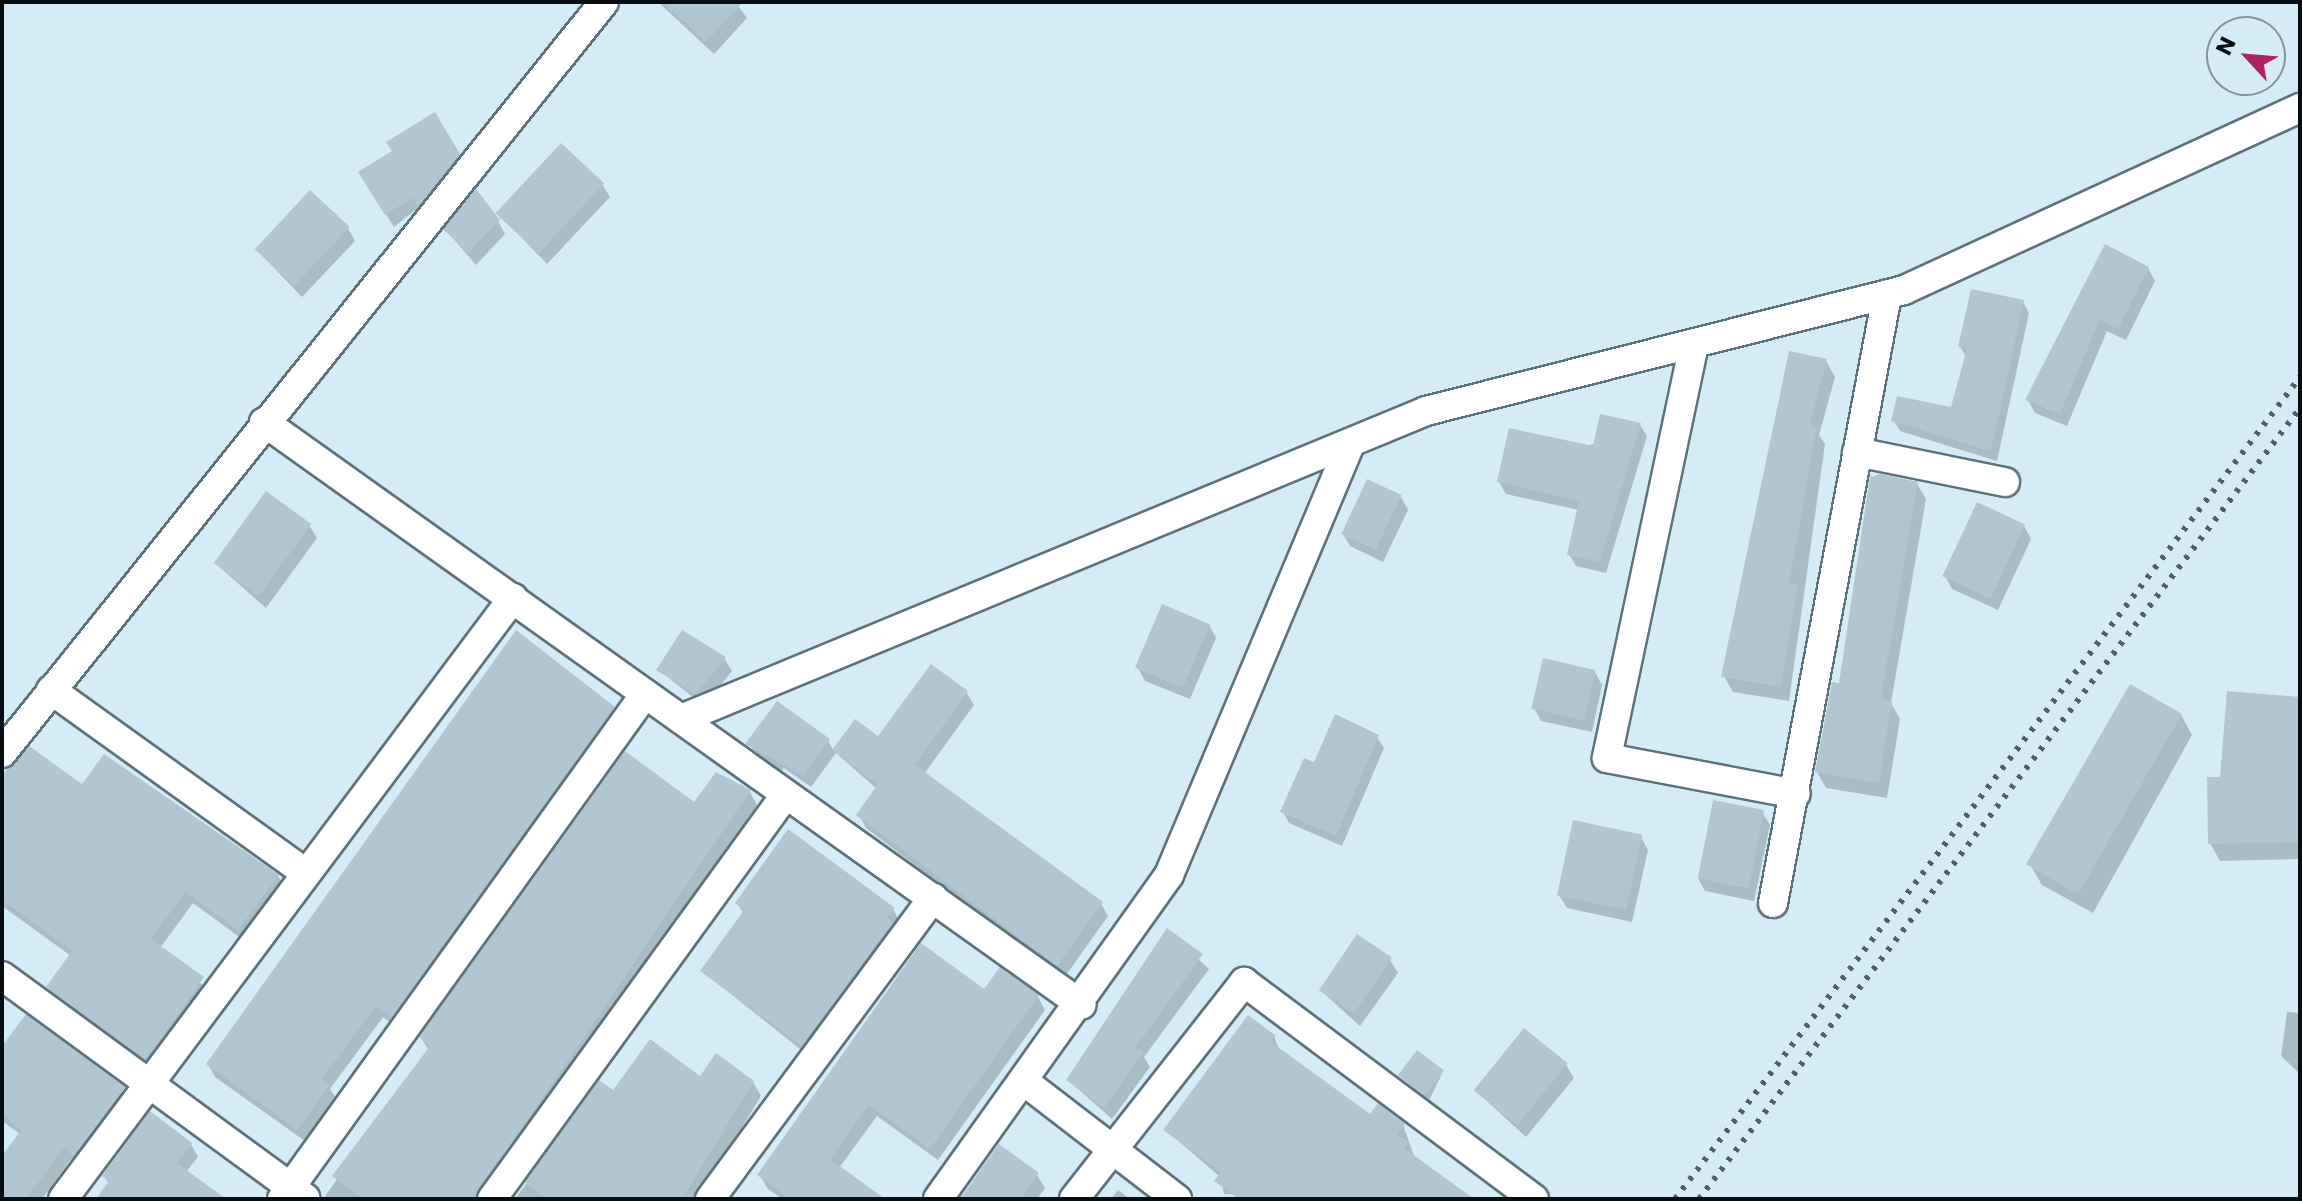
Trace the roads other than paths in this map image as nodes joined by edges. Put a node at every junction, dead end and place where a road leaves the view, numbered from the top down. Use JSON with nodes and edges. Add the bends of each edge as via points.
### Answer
{"nodes":[{"id":1,"x":604,"y":2,"type":"edge"},
{"id":2,"x":2300,"y":108,"type":"edge"},
{"id":3,"x":1887,"y":295,"type":"junction"},
{"id":4,"x":1693,"y":349,"type":"junction"},
{"id":5,"x":264,"y":422,"type":"junction"},
{"id":6,"x":1349,"y":447,"type":"junction"},
{"id":7,"x":1857,"y":452,"type":"junction"},
{"id":8,"x":2005,"y":482,"type":"dead end"},
{"id":9,"x":513,"y":598,"type":"junction"},
{"id":10,"x":51,"y":690,"type":"junction"},
{"id":11,"x":645,"y":694,"type":"junction"},
{"id":12,"x":681,"y":719,"type":"junction"},
{"id":13,"x":2,"y":753,"type":"edge"},
{"id":14,"x":786,"y":794,"type":"junction"},
{"id":15,"x":1796,"y":794,"type":"junction"},
{"id":16,"x":306,"y":873,"type":"junction"},
{"id":17,"x":933,"y":898,"type":"junction"},
{"id":18,"x":1773,"y":903,"type":"dead end"},
{"id":19,"x":4,"y":983,"type":"edge"},
{"id":20,"x":1082,"y":1005,"type":"junction"},
{"id":21,"x":1025,"y":1082,"type":"junction"},
{"id":22,"x":148,"y":1083,"type":"junction"},
{"id":23,"x":1112,"y":1149,"type":"junction"},
{"id":24,"x":292,"y":1195,"type":"edge"},
{"id":25,"x":63,"y":1199,"type":"edge"},
{"id":26,"x":492,"y":1199,"type":"edge"},
{"id":27,"x":710,"y":1199,"type":"edge"},
{"id":28,"x":938,"y":1199,"type":"edge"},
{"id":29,"x":1074,"y":1199,"type":"edge"},
{"id":30,"x":1177,"y":1199,"type":"edge"},
{"id":31,"x":1534,"y":1199,"type":"edge"}],
"edges":[{"from":1,"to":5,"type":"street"},
{"from":2,"to":3,"type":"street"},
{"from":3,"to":4,"type":"street"},
{"from":3,"to":7,"type":"street"},
{"from":4,"to":6,"type":"street","via":[[1426,411]]},
{"from":4,"to":15,"type":"street","via":[[1607,758]]},
{"from":5,"to":9,"type":"street"},
{"from":5,"to":10,"type":"street"},
{"from":6,"to":12,"type":"street"},
{"from":6,"to":20,"type":"street","via":[[1169,875]]},
{"from":7,"to":8,"type":"street"},
{"from":7,"to":15,"type":"street"},
{"from":9,"to":11,"type":"street"},
{"from":9,"to":16,"type":"street"},
{"from":10,"to":13,"type":"street"},
{"from":10,"to":16,"type":"street"},
{"from":11,"to":12,"type":"street"},
{"from":11,"to":24,"type":"street"},
{"from":12,"to":14,"type":"street"},
{"from":14,"to":17,"type":"street"},
{"from":14,"to":26,"type":"street"},
{"from":15,"to":18,"type":"street"},
{"from":16,"to":22,"type":"street"},
{"from":17,"to":20,"type":"street"},
{"from":17,"to":27,"type":"street"},
{"from":19,"to":22,"type":"street"},
{"from":20,"to":21,"type":"street"},
{"from":21,"to":23,"type":"street"},
{"from":21,"to":28,"type":"street"},
{"from":22,"to":24,"type":"street"},
{"from":22,"to":25,"type":"street"},
{"from":23,"to":29,"type":"street"},
{"from":23,"to":30,"type":"street"},
{"from":23,"to":31,"type":"street","via":[[1244,982]]}]}
